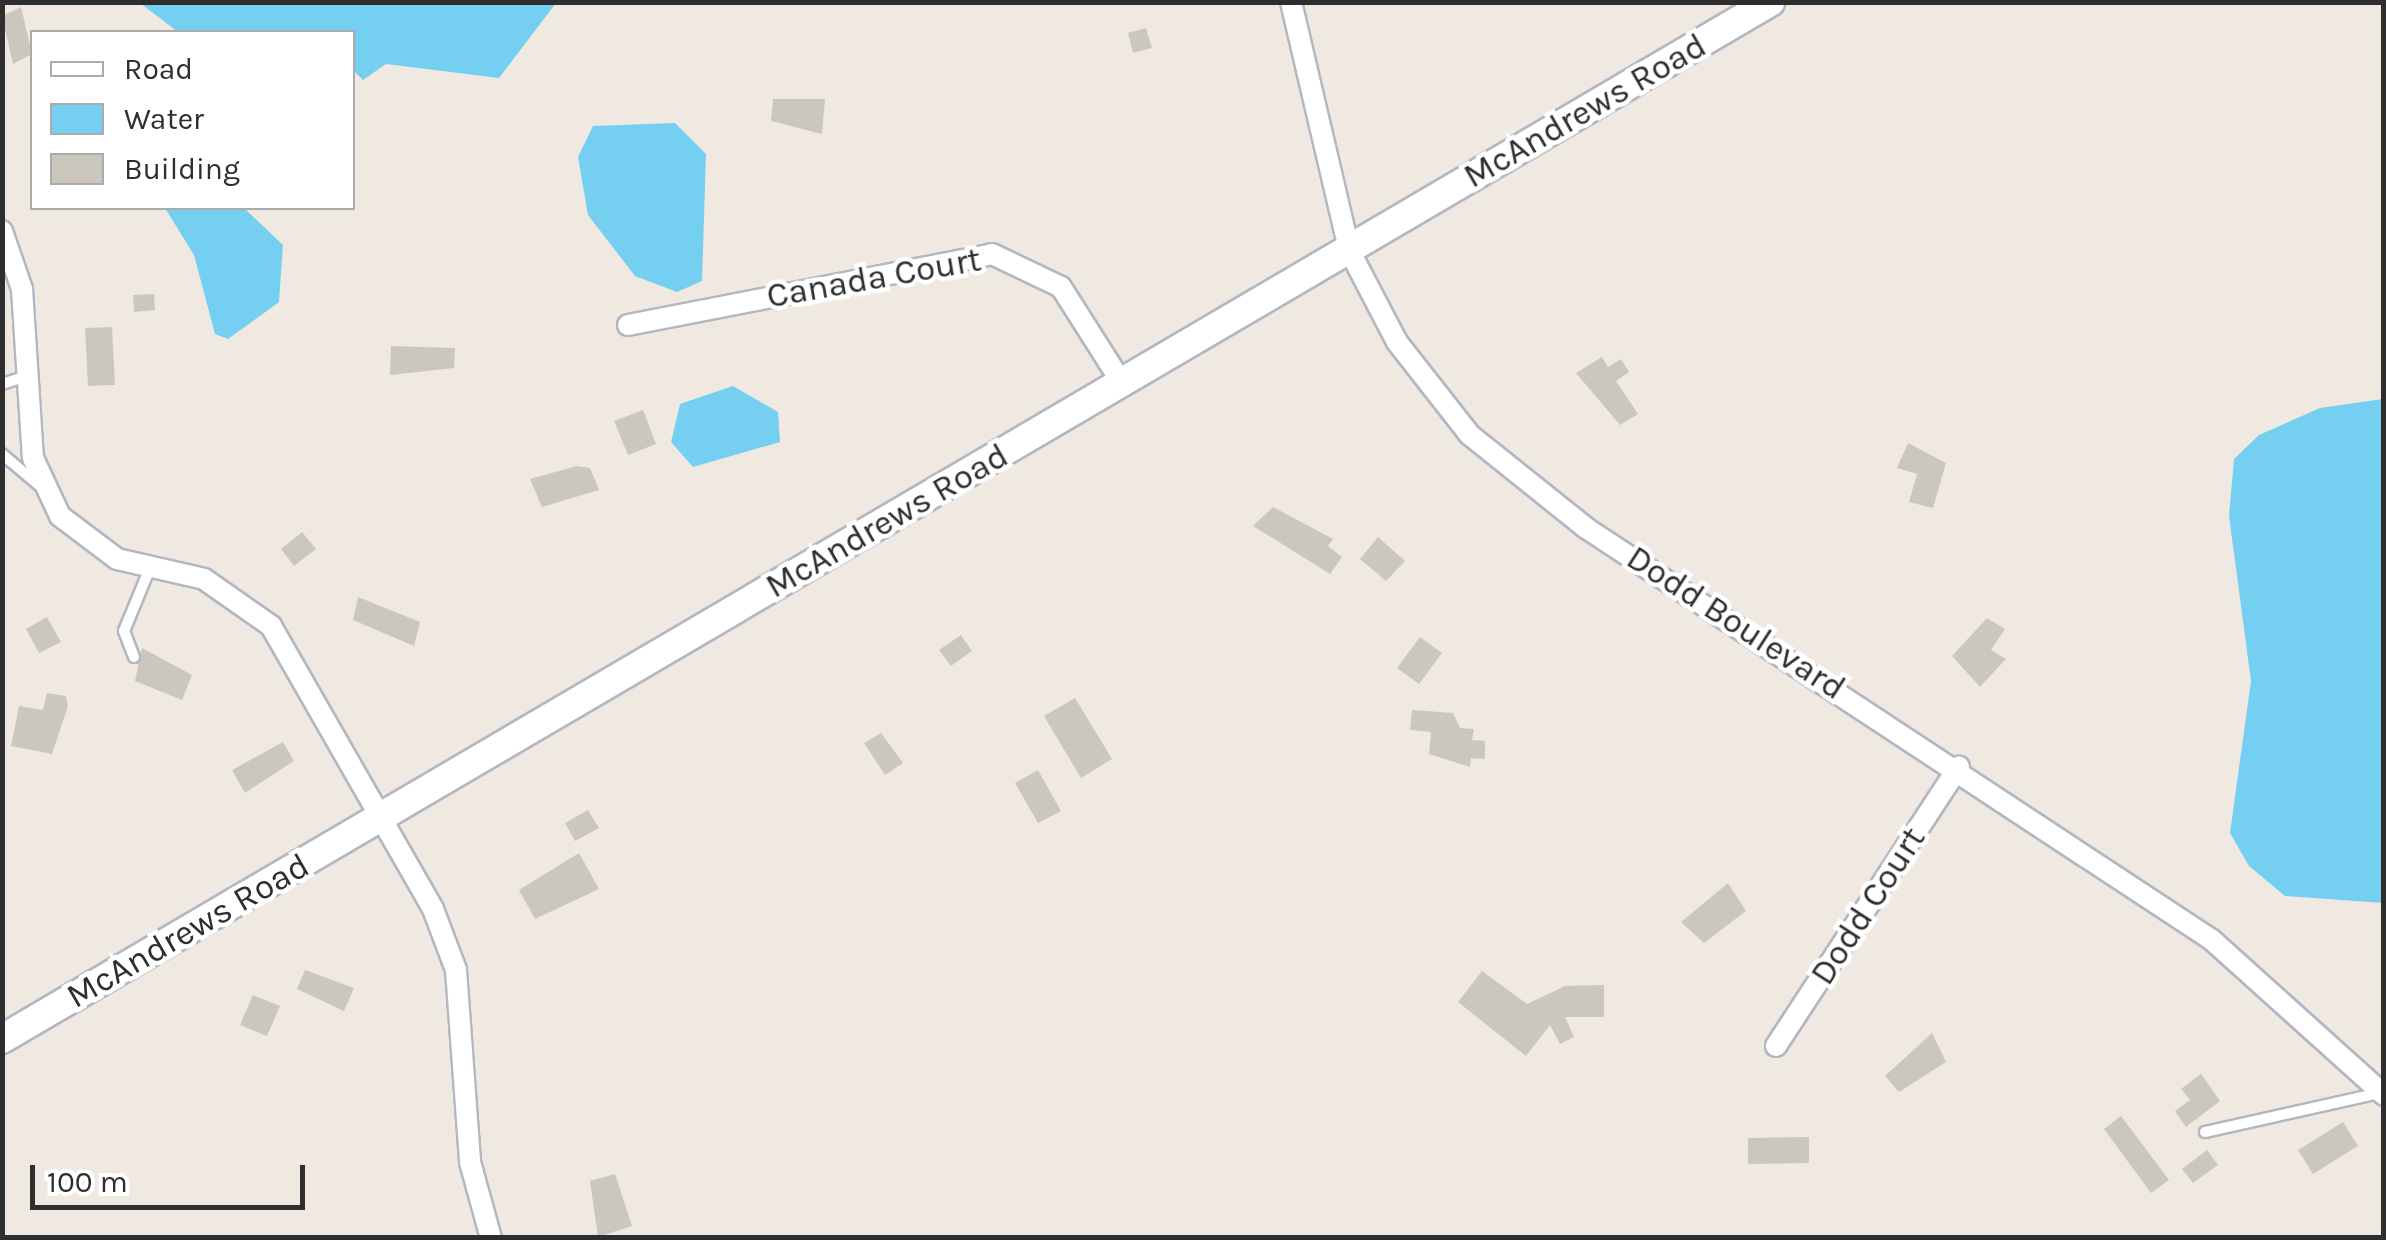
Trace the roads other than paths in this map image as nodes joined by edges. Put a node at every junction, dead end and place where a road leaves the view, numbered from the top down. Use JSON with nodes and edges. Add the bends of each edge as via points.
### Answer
{"nodes":[{"id":1,"x":1291,"y":2,"type":"edge"},
{"id":2,"x":1770,"y":2,"type":"edge"},
{"id":3,"x":2,"y":232,"type":"edge"},
{"id":4,"x":1349,"y":250,"type":"junction"},
{"id":5,"x":628,"y":326,"type":"dead end"},
{"id":6,"x":28,"y":376,"type":"junction"},
{"id":7,"x":1122,"y":383,"type":"junction"},
{"id":8,"x":2,"y":384,"type":"edge"},
{"id":9,"x":2,"y":454,"type":"edge"},
{"id":10,"x":47,"y":488,"type":"junction"},
{"id":11,"x":151,"y":567,"type":"junction"},
{"id":12,"x":134,"y":657,"type":"dead end"},
{"id":13,"x":1959,"y":766,"type":"junction"},
{"id":14,"x":380,"y":819,"type":"junction"},
{"id":15,"x":2,"y":1039,"type":"edge"},
{"id":16,"x":1776,"y":1046,"type":"dead end"},
{"id":17,"x":2382,"y":1094,"type":"edge"},
{"id":18,"x":2205,"y":1132,"type":"dead end"},
{"id":19,"x":490,"y":1238,"type":"edge"}],
"edges":[{"from":1,"to":4,"type":"street","name":"Dodd Boulevard"},
{"from":2,"to":4,"type":"main road","name":"McAndrews Road"},
{"from":3,"to":6,"type":"street","via":[[22,289]]},
{"from":4,"to":7,"type":"main road","name":"McAndrews Road"},
{"from":4,"to":13,"type":"street","name":"Dodd Boulevard","via":[[1426,385],[1518,479]]},
{"from":5,"to":7,"type":"street","name":"Canada Court","via":[[992,254],[1061,287]]},
{"from":6,"to":8,"type":"lane"},
{"from":6,"to":10,"type":"street","via":[[33,458]]},
{"from":7,"to":14,"type":"main road","name":"McAndrews Road"},
{"from":9,"to":10,"type":"lane"},
{"from":10,"to":11,"type":"street","via":[[88,543]]},
{"from":11,"to":12,"type":"lane","via":[[124,631]]},
{"from":11,"to":14,"type":"street","via":[[204,580],[271,626]]},
{"from":13,"to":16,"type":"street","name":"Dodd Court"},
{"from":13,"to":17,"type":"street","name":"Dodd Boulevard","via":[[2212,940]]},
{"from":14,"to":15,"type":"main road","name":"McAndrews Road"},
{"from":14,"to":19,"type":"street","via":[[456,970],[470,1162]]},
{"from":17,"to":18,"type":"lane"}]}
